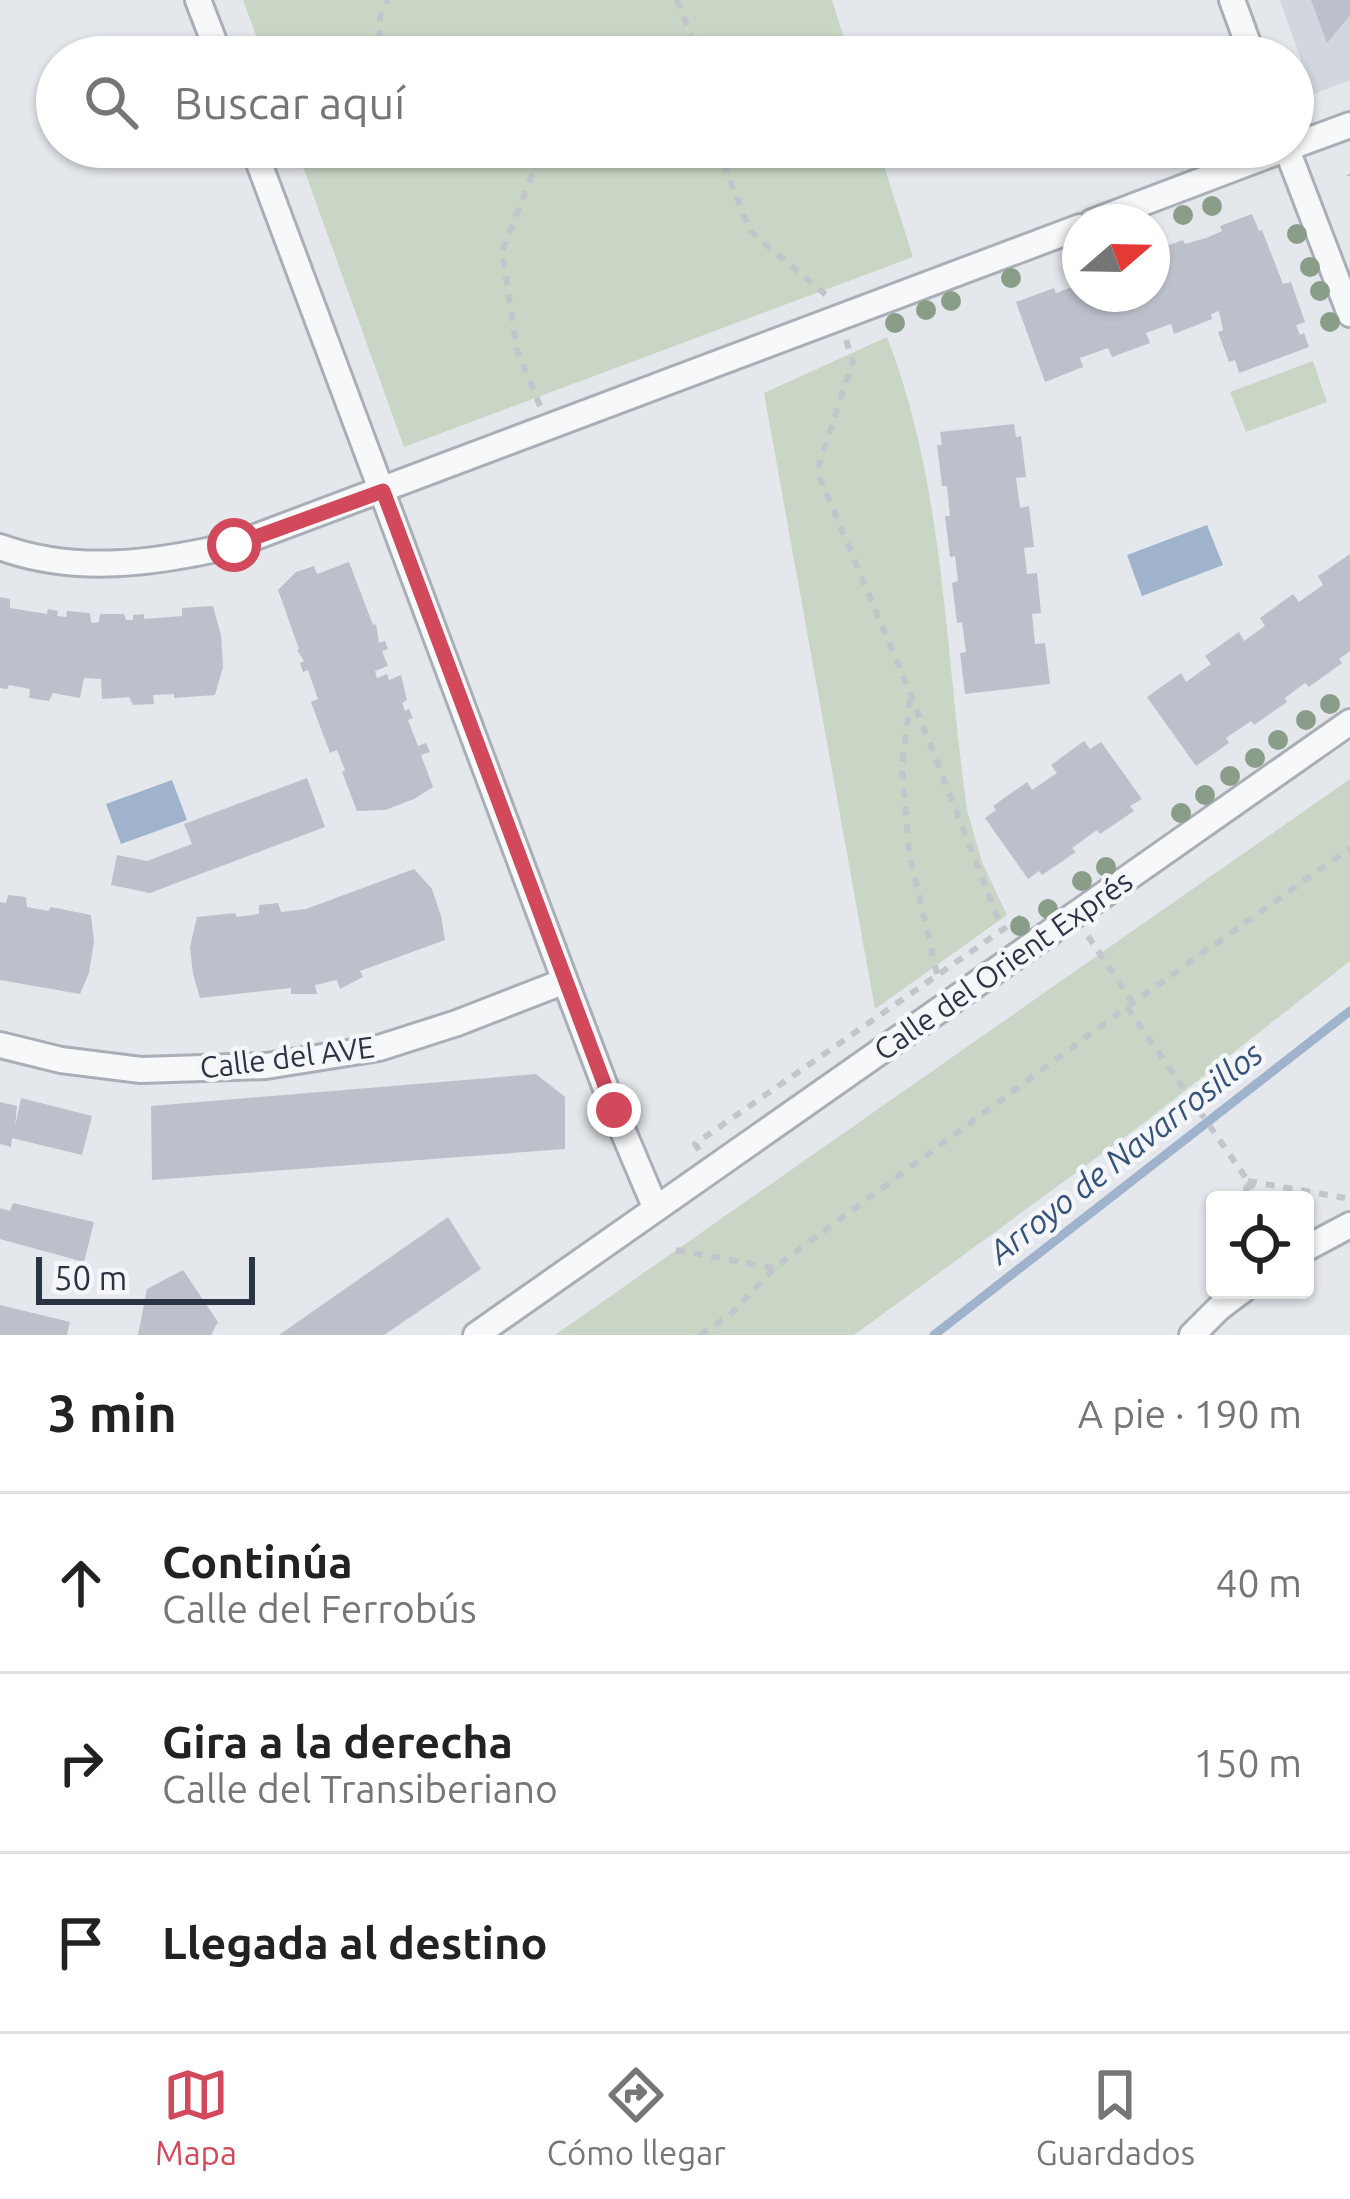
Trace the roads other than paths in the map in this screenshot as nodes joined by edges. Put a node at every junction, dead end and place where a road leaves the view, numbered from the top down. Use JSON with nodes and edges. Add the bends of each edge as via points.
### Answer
{"nodes":[{"id":1,"x":199,"y":0,"type":"edge"},
{"id":2,"x":1232,"y":0,"type":"edge"},
{"id":3,"x":212,"y":36,"type":"edge"},
{"id":4,"x":1245,"y":36,"type":"edge"},
{"id":5,"x":1350,"y":125,"type":"edge"},
{"id":6,"x":1314,"y":138,"type":"edge"},
{"id":7,"x":261,"y":168,"type":"edge"},
{"id":8,"x":1234,"y":168,"type":"edge"},
{"id":9,"x":1297,"y":168,"type":"edge"},
{"id":10,"x":1139,"y":204,"type":"edge"},
{"id":11,"x":1062,"y":233,"type":"edge"},
{"id":12,"x":1350,"y":314,"type":"edge"},
{"id":13,"x":383,"y":491,"type":"junction"},
{"id":14,"x":0,"y":547,"type":"edge"},
{"id":15,"x":1350,"y":722,"type":"edge"},
{"id":16,"x":565,"y":981,"type":"junction"},
{"id":17,"x":0,"y":1045,"type":"edge"},
{"id":18,"x":656,"y":1209,"type":"junction"},
{"id":19,"x":1350,"y":1225,"type":"edge"},
{"id":20,"x":1314,"y":1244,"type":"edge"},
{"id":21,"x":1230,"y":1299,"type":"edge"},
{"id":22,"x":476,"y":1335,"type":"edge"},
{"id":23,"x":1192,"y":1335,"type":"edge"}],
"edges":[{"from":1,"to":3,"type":"street"},
{"from":2,"to":4,"type":"street"},
{"from":5,"to":6,"type":"street"},
{"from":7,"to":13,"type":"street"},
{"from":8,"to":10,"type":"street"},
{"from":9,"to":12,"type":"street"},
{"from":11,"to":13,"type":"street"},
{"from":13,"to":14,"type":"street","via":[[173,559],[57,561]]},
{"from":13,"to":16,"type":"street"},
{"from":15,"to":18,"type":"street","name":"Calle del Orient Exprés"},
{"from":16,"to":17,"type":"street","name":"Calle del AVE","via":[[379,1048],[266,1066],[141,1070]]},
{"from":16,"to":18,"type":"street"},
{"from":18,"to":22,"type":"street","name":"Calle del Orient Exprés"},
{"from":19,"to":20,"type":"street"},
{"from":21,"to":23,"type":"street"}]}
